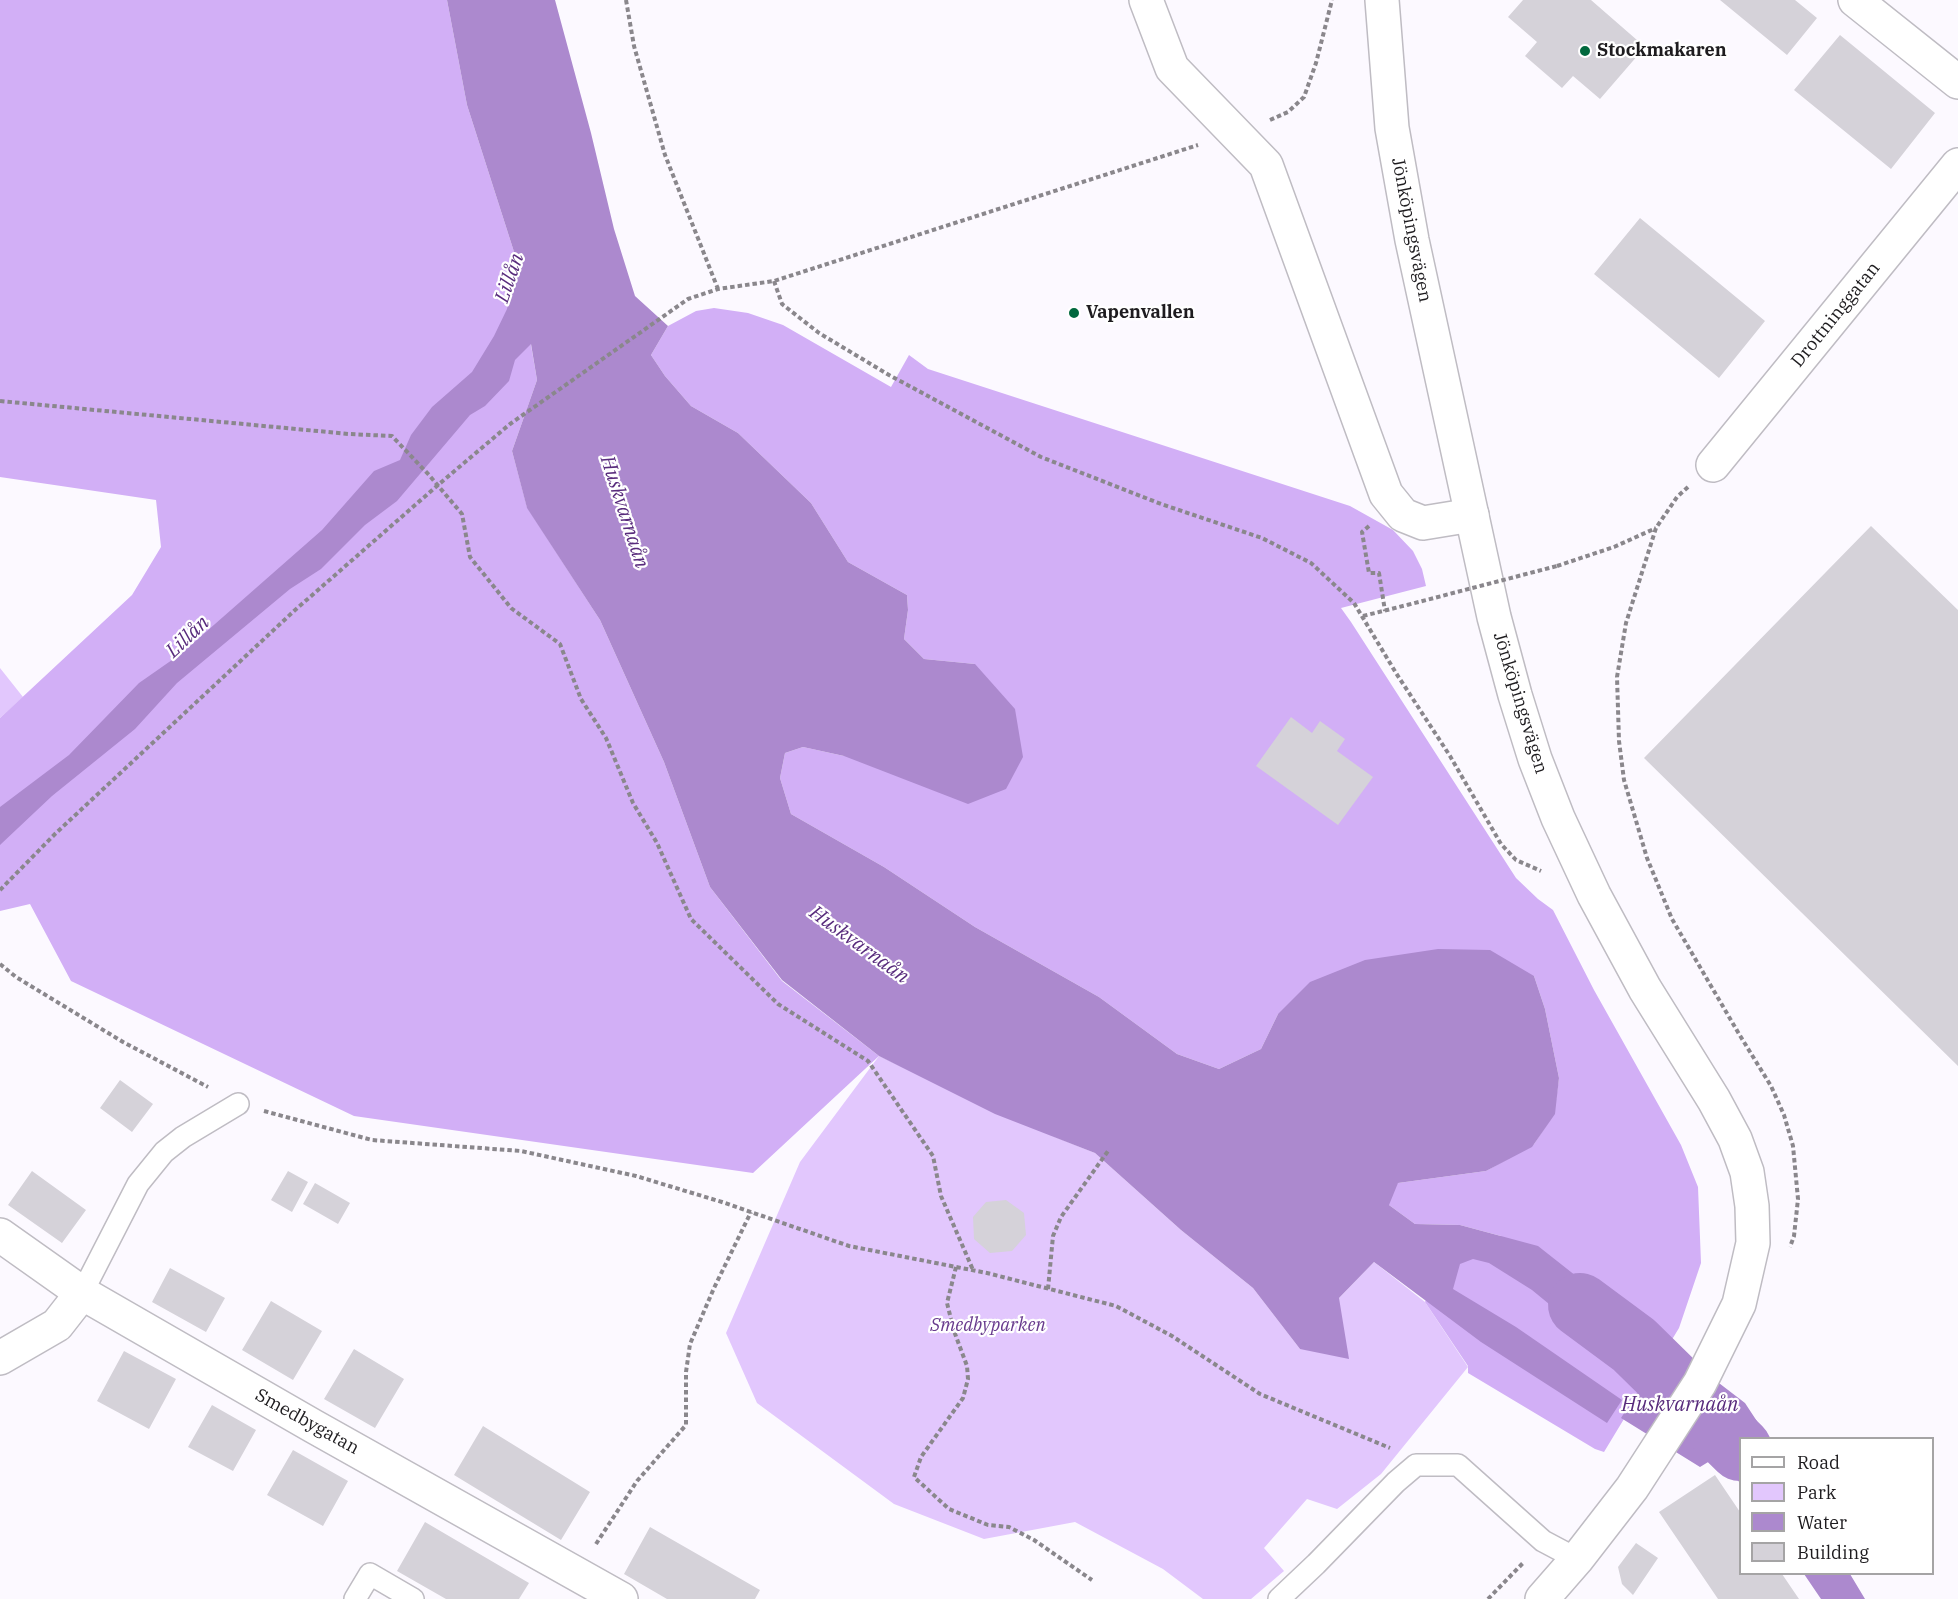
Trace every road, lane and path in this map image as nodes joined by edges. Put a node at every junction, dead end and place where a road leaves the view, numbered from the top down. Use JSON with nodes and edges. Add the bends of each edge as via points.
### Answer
{"nodes":[{"id":1,"x":626,"y":0,"type":"edge"},
{"id":2,"x":1146,"y":0,"type":"edge"},
{"id":3,"x":1332,"y":0,"type":"edge"},
{"id":4,"x":1382,"y":0,"type":"edge"},
{"id":5,"x":1855,"y":0,"type":"edge"},
{"id":6,"x":1958,"y":82,"type":"edge"},
{"id":7,"x":1236,"y":133,"type":"junction"},
{"id":8,"x":1958,"y":165,"type":"edge"},
{"id":9,"x":774,"y":281,"type":"junction"},
{"id":10,"x":718,"y":289,"type":"junction"},
{"id":11,"x":0,"y":401,"type":"edge"},
{"id":12,"x":1713,"y":465,"type":"joint"},
{"id":13,"x":438,"y":485,"type":"junction"},
{"id":14,"x":1472,"y":515,"type":"junction"},
{"id":15,"x":1371,"y":523,"type":"dead end"},
{"id":16,"x":1656,"y":528,"type":"junction"},
{"id":17,"x":1385,"y":611,"type":"junction"},
{"id":18,"x":1363,"y":616,"type":"junction"},
{"id":19,"x":1541,"y":871,"type":"dead end"},
{"id":20,"x":0,"y":890,"type":"edge"},
{"id":21,"x":0,"y":964,"type":"edge"},
{"id":22,"x":238,"y":1104,"type":"junction"},
{"id":23,"x":1108,"y":1150,"type":"dead end"},
{"id":24,"x":752,"y":1212,"type":"junction"},
{"id":25,"x":0,"y":1235,"type":"edge"},
{"id":26,"x":1786,"y":1258,"type":"dead end"},
{"id":27,"x":956,"y":1267,"type":"junction"},
{"id":28,"x":974,"y":1271,"type":"junction"},
{"id":29,"x":1048,"y":1288,"type":"junction"},
{"id":30,"x":82,"y":1293,"type":"junction"},
{"id":31,"x":0,"y":1358,"type":"edge"},
{"id":32,"x":1416,"y":1465,"type":"junction"},
{"id":33,"x":1577,"y":1559,"type":"junction"},
{"id":34,"x":577,"y":1575,"type":"junction"},
{"id":35,"x":1092,"y":1580,"type":"dead end"},
{"id":36,"x":355,"y":1599,"type":"edge"},
{"id":37,"x":413,"y":1599,"type":"edge"},
{"id":38,"x":621,"y":1599,"type":"edge"},
{"id":39,"x":1279,"y":1599,"type":"edge"},
{"id":40,"x":1542,"y":1599,"type":"edge"}],
"edges":[{"from":1,"to":10,"type":"path","via":[[634,46],[665,155]]},
{"from":2,"to":7,"type":"street","via":[[1172,68]]},
{"from":3,"to":7,"type":"path","via":[[1304,97],[1288,112]]},
{"from":4,"to":14,"type":"street","name":"Jönköpingsvägen","via":[[1394,140]]},
{"from":5,"to":6,"type":"street"},
{"from":7,"to":9,"type":"path"},
{"from":7,"to":14,"type":"street","via":[[1266,165],[1386,494],[1403,515],[1423,523]]},
{"from":8,"to":12,"type":"street","name":"Drottninggatan"},
{"from":9,"to":10,"type":"path"},
{"from":9,"to":18,"type":"path","via":[[782,304],[819,333],[889,375],[1041,457],[1262,538],[1311,563]]},
{"from":10,"to":13,"type":"path","via":[[688,299],[663,315],[510,424]]},
{"from":11,"to":13,"type":"path","via":[[392,436]]},
{"from":12,"to":16,"type":"path","via":[[1677,497]]},
{"from":13,"to":20,"type":"path","via":[[294,611]]},
{"from":13,"to":28,"type":"path","via":[[462,514],[470,557],[511,608],[560,644],[581,699],[606,738],[633,803],[657,843],[692,919],[778,1004],[868,1061],[933,1156],[941,1196]]},
{"from":14,"to":33,"type":"street","name":"Jönköpingsvägen","via":[[1515,695],[1558,818],[1645,989],[1735,1139],[1747,1172],[1752,1206],[1753,1243],[1739,1304],[1712,1360],[1632,1488]]},
{"from":15,"to":17,"type":"path","via":[[1362,532],[1369,573],[1378,573]]},
{"from":16,"to":17,"type":"path","bridge":true,"via":[[1557,566]]},
{"from":16,"to":26,"type":"path","via":[[1626,623],[1617,677],[1624,780],[1647,858],[1672,919],[1771,1086],[1784,1115],[1795,1156],[1798,1199],[1794,1236]]},
{"from":17,"to":18,"type":"path"},
{"from":18,"to":19,"type":"path","via":[[1501,844],[1516,860]]},
{"from":21,"to":22,"type":"path","via":[[123,1042]]},
{"from":22,"to":24,"type":"path","via":[[372,1140],[521,1151],[636,1176]]},
{"from":22,"to":30,"type":"lane","via":[[164,1152],[138,1184]]},
{"from":23,"to":29,"type":"path","via":[[1061,1217],[1053,1236]]},
{"from":24,"to":27,"type":"path","via":[[849,1246]]},
{"from":24,"to":34,"type":"path","via":[[690,1344],[686,1425],[637,1481]]},
{"from":25,"to":30,"type":"street","name":"Smedbygatan"},
{"from":27,"to":28,"type":"path"},
{"from":27,"to":35,"type":"path","via":[[947,1303],[968,1379],[963,1398],[921,1457],[914,1477],[949,1509],[988,1525],[1009,1527]]},
{"from":28,"to":29,"type":"path"},
{"from":29,"to":32,"type":"path","via":[[1116,1306],[1172,1336],[1260,1394],[1398,1451]]},
{"from":30,"to":31,"type":"street","via":[[57,1325]]},
{"from":30,"to":34,"type":"street","name":"Smedbygatan"},
{"from":32,"to":33,"type":"lane","via":[[1458,1465],[1543,1541]]},
{"from":32,"to":39,"type":"lane"},
{"from":33,"to":40,"type":"street","name":"Jönköpingsvägen"},
{"from":34,"to":38,"type":"street","name":"Smedbygatan"},
{"from":36,"to":37,"type":"lane","via":[[370,1574]]}]}
